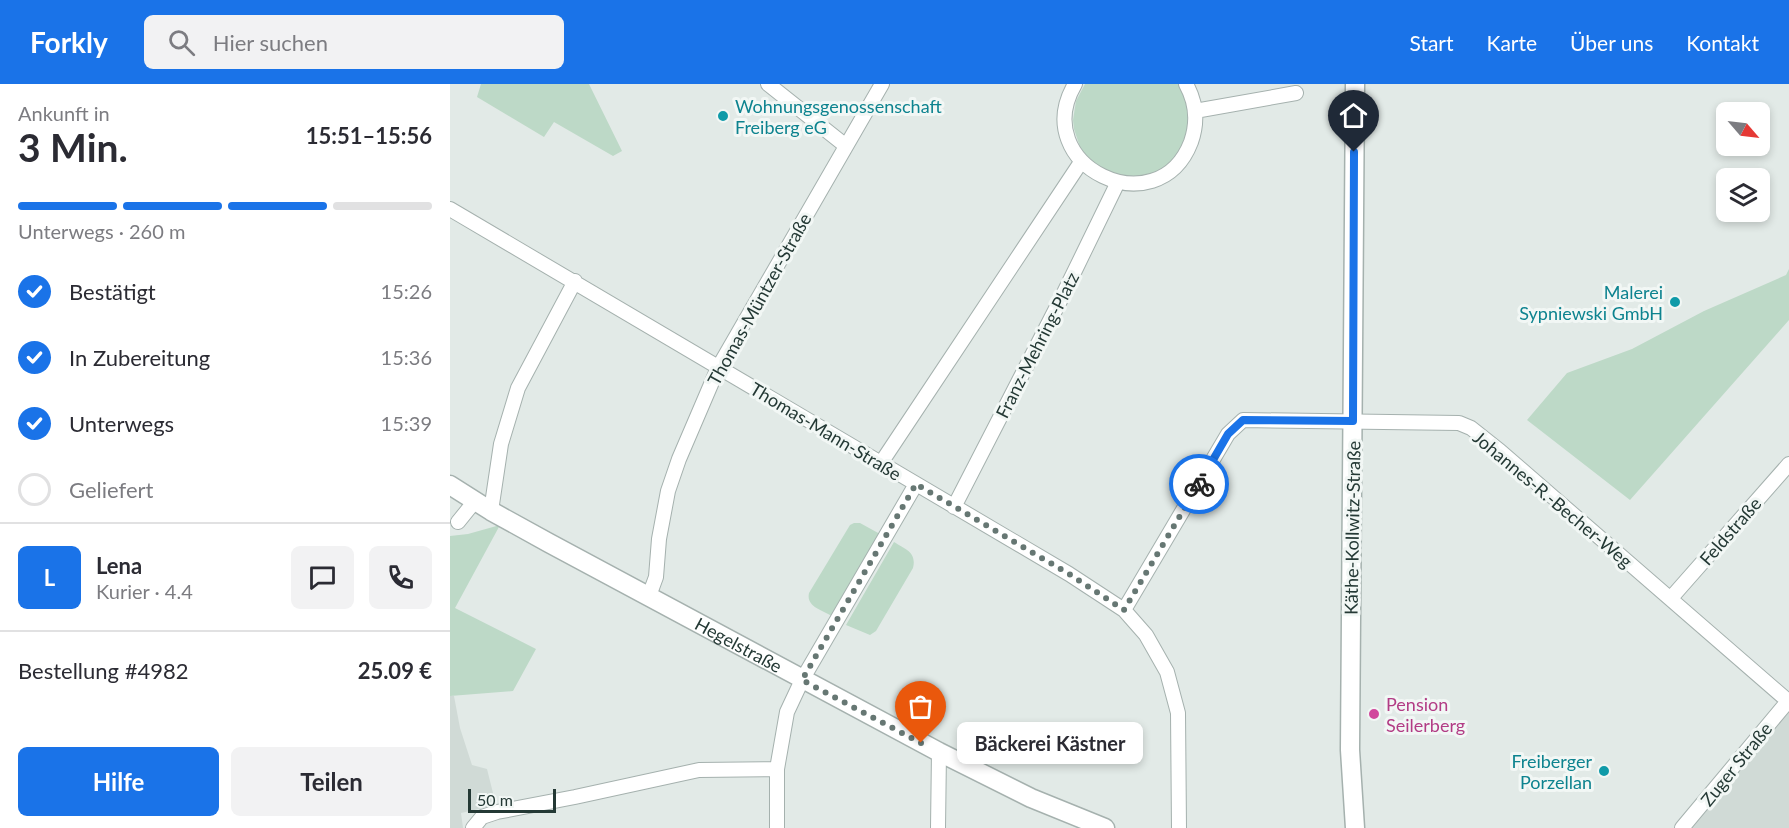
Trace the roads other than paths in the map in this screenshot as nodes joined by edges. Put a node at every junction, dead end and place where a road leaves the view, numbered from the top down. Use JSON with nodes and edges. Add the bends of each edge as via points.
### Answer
{"nodes":[{"id":1,"x":768,"y":84,"type":"edge"},
{"id":2,"x":882,"y":84,"type":"edge"},
{"id":3,"x":1075,"y":84,"type":"edge"},
{"id":4,"x":1186,"y":84,"type":"edge"},
{"id":5,"x":1355,"y":84,"type":"edge"},
{"id":6,"x":1296,"y":93,"type":"dead end"},
{"id":7,"x":1195,"y":111,"type":"junction"},
{"id":8,"x":846,"y":146,"type":"junction"},
{"id":9,"x":1081,"y":162,"type":"junction"},
{"id":10,"x":1118,"y":183,"type":"junction"},
{"id":11,"x":450,"y":208,"type":"edge"},
{"id":12,"x":575,"y":281,"type":"junction"},
{"id":13,"x":718,"y":368,"type":"junction"},
{"id":14,"x":1353,"y":421,"type":"junction"},
{"id":15,"x":881,"y":463,"type":"junction"},
{"id":16,"x":1789,"y":464,"type":"edge"},
{"id":17,"x":916,"y":484,"type":"junction"},
{"id":18,"x":450,"y":485,"type":"edge"},
{"id":19,"x":475,"y":501,"type":"junction"},
{"id":20,"x":954,"y":507,"type":"junction"},
{"id":21,"x":491,"y":511,"type":"junction"},
{"id":22,"x":458,"y":522,"type":"dead end"},
{"id":23,"x":649,"y":596,"type":"junction"},
{"id":24,"x":1671,"y":598,"type":"junction"},
{"id":25,"x":1124,"y":610,"type":"junction"},
{"id":26,"x":802,"y":680,"type":"junction"},
{"id":27,"x":1789,"y":700,"type":"edge"},
{"id":28,"x":939,"y":752,"type":"junction"},
{"id":29,"x":777,"y":769,"type":"junction"},
{"id":30,"x":474,"y":826,"type":"edge"},
{"id":31,"x":777,"y":828,"type":"edge"},
{"id":32,"x":938,"y":828,"type":"edge"},
{"id":33,"x":1105,"y":828,"type":"edge"},
{"id":34,"x":1179,"y":828,"type":"edge"},
{"id":35,"x":1355,"y":828,"type":"edge"},
{"id":36,"x":1682,"y":828,"type":"edge"}],
"edges":[{"from":1,"to":8,"type":"street"},
{"from":2,"to":8,"type":"street","name":"Thomas-Müntzer-Straße"},
{"from":3,"to":9,"type":"street","via":[[1066,103],[1065,122],[1070,143]]},
{"from":4,"to":7,"type":"street"},
{"from":5,"to":14,"type":"street","name":"Käthe-Kollwitz-Straße"},
{"from":6,"to":7,"type":"street"},
{"from":7,"to":10,"type":"street","via":[[1189,146],[1171,170],[1143,182]]},
{"from":8,"to":13,"type":"street","name":"Thomas-Müntzer-Straße"},
{"from":9,"to":10,"type":"street","via":[[1099,176]]},
{"from":9,"to":15,"type":"street"},
{"from":10,"to":20,"type":"street","name":"Franz-Mehring-Platz"},
{"from":11,"to":12,"type":"street","name":"Thomas-Mann-Straße"},
{"from":12,"to":13,"type":"street","name":"Thomas-Mann-Straße"},
{"from":12,"to":21,"type":"street","via":[[518,388],[501,444]]},
{"from":13,"to":15,"type":"street","name":"Thomas-Mann-Straße"},
{"from":13,"to":23,"type":"street","name":"Thomas-Müntzer-Straße","via":[[668,491],[656,577]]},
{"from":14,"to":24,"type":"street","name":"Johannes-R.-Becher-Weg","via":[[1450,422],[1471,428]]},
{"from":14,"to":25,"type":"street","name":"Johannes-R.-Becher-Weg","via":[[1243,420],[1233,428]]},
{"from":14,"to":35,"type":"street","name":"Käthe-Kollwitz-Straße","via":[[1350,750]]},
{"from":15,"to":17,"type":"street","name":"Thomas-Mann-Straße"},
{"from":16,"to":24,"type":"street","name":"Feldstraße"},
{"from":17,"to":20,"type":"street","name":"Thomas-Mann-Straße"},
{"from":17,"to":26,"type":"street"},
{"from":18,"to":19,"type":"street","name":"Hegelstraße"},
{"from":19,"to":21,"type":"street","name":"Hegelstraße"},
{"from":19,"to":22,"type":"street"},
{"from":20,"to":25,"type":"street","name":"Thomas-Mann-Straße"},
{"from":21,"to":23,"type":"street","name":"Hegelstraße"},
{"from":23,"to":26,"type":"street","name":"Hegelstraße"},
{"from":24,"to":27,"type":"street","name":"Johannes-R.-Becher-Weg"},
{"from":25,"to":34,"type":"street","name":"Thomas-Mann-Straße","via":[[1146,635],[1167,672],[1178,713]]},
{"from":26,"to":28,"type":"street","name":"Hegelstraße"},
{"from":26,"to":29,"type":"street","via":[[787,712]]},
{"from":27,"to":36,"type":"street","name":"Zuger Straße"},
{"from":28,"to":32,"type":"street"},
{"from":28,"to":33,"type":"street","name":"Hegelstraße","via":[[1031,798]]},
{"from":29,"to":30,"type":"street","via":[[699,770],[497,812],[482,817]]},
{"from":29,"to":31,"type":"street"}]}
